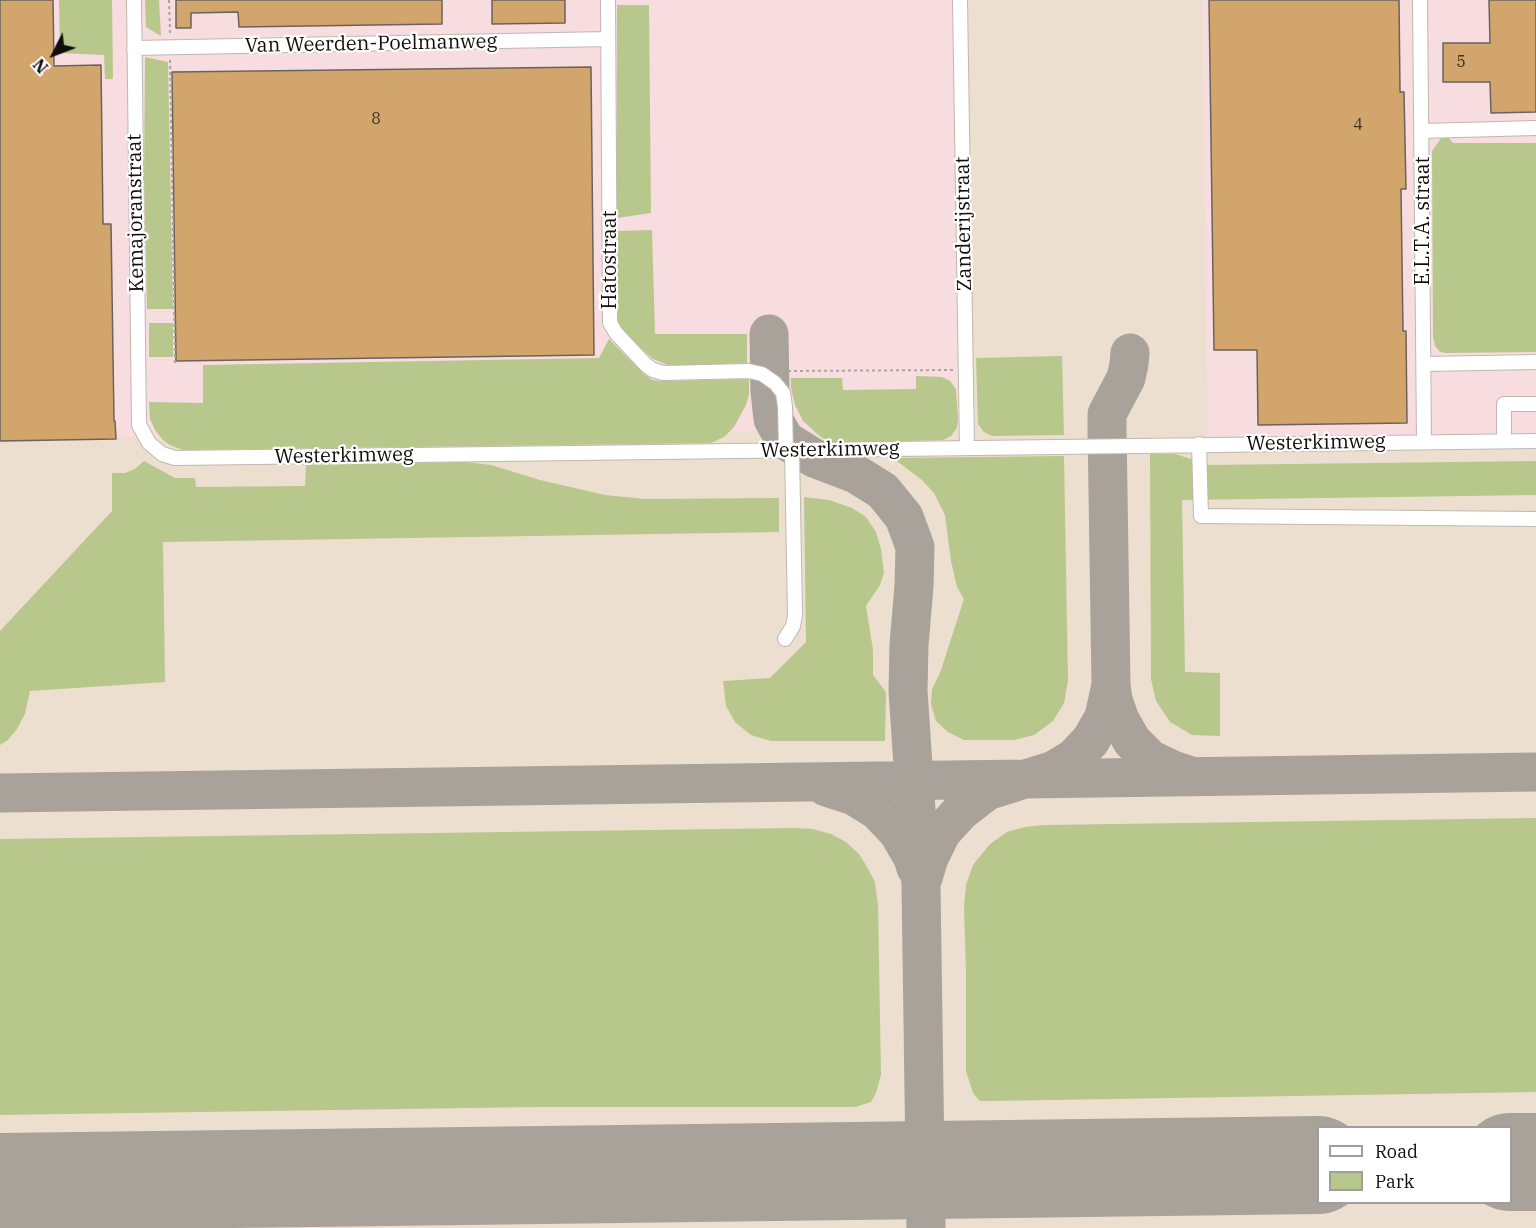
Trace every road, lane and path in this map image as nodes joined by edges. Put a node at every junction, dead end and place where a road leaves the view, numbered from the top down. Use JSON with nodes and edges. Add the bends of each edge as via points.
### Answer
{"nodes":[{"id":1,"x":134,"y":0,"type":"edge"},
{"id":2,"x":170,"y":0,"type":"edge"},
{"id":3,"x":608,"y":0,"type":"edge"},
{"id":4,"x":960,"y":0,"type":"edge"},
{"id":5,"x":1420,"y":0,"type":"edge"},
{"id":6,"x":170,"y":36,"type":"dead end"},
{"id":7,"x":608,"y":39,"type":"junction"},
{"id":8,"x":134,"y":48,"type":"junction"},
{"id":9,"x":170,"y":55,"type":"dead end"},
{"id":10,"x":1536,"y":128,"type":"edge"},
{"id":11,"x":1422,"y":131,"type":"junction"},
{"id":12,"x":1536,"y":362,"type":"edge"},
{"id":13,"x":176,"y":363,"type":"dead end"},
{"id":14,"x":1424,"y":364,"type":"junction"},
{"id":15,"x":966,"y":369,"type":"junction"},
{"id":16,"x":749,"y":371,"type":"junction"},
{"id":17,"x":1536,"y":404,"type":"edge"},
{"id":18,"x":139,"y":426,"type":"joint"},
{"id":19,"x":1504,"y":441,"type":"junction"},
{"id":20,"x":1536,"y":441,"type":"edge"},
{"id":21,"x":1424,"y":442,"type":"junction"},
{"id":22,"x":1199,"y":444,"type":"junction"},
{"id":23,"x":967,"y":448,"type":"junction"},
{"id":24,"x":789,"y":450,"type":"junction"},
{"id":25,"x":1536,"y":519,"type":"edge"},
{"id":26,"x":785,"y":639,"type":"dead end"}],
"edges":[{"from":1,"to":8,"type":"street","name":"Kemajoranstraat"},
{"from":2,"to":6,"type":"path"},
{"from":3,"to":7,"type":"street","name":"Hatostraat"},
{"from":4,"to":15,"type":"street","name":"Zanderijstraat"},
{"from":5,"to":11,"type":"street","name":"E.L.T.A. straat"},
{"from":7,"to":8,"type":"street","name":"Van Weerden-Poelmanweg"},
{"from":7,"to":16,"type":"street","name":"Hatostraat","via":[[610,323],[653,370]]},
{"from":8,"to":18,"type":"street","name":"Kemajoranstraat"},
{"from":9,"to":13,"type":"path"},
{"from":10,"to":11,"type":"street"},
{"from":11,"to":14,"type":"street","name":"E.L.T.A. straat"},
{"from":12,"to":14,"type":"street"},
{"from":14,"to":21,"type":"street","name":"E.L.T.A. straat"},
{"from":15,"to":16,"type":"path"},
{"from":15,"to":23,"type":"street","name":"Zanderijstraat"},
{"from":16,"to":24,"type":"street","via":[[762,374],[783,393]]},
{"from":17,"to":19,"type":"street","via":[[1504,404]]},
{"from":18,"to":24,"type":"street","name":"Westerkimweg","via":[[148,443],[175,458]]},
{"from":19,"to":20,"type":"street","name":"Westerkimweg"},
{"from":19,"to":21,"type":"street","name":"Westerkimweg"},
{"from":21,"to":22,"type":"street","name":"Westerkimweg"},
{"from":22,"to":23,"type":"street","name":"Westerkimweg"},
{"from":22,"to":25,"type":"street","via":[[1201,516]]},
{"from":23,"to":24,"type":"street","name":"Westerkimweg"},
{"from":24,"to":26,"type":"street","via":[[795,615]]}]}
